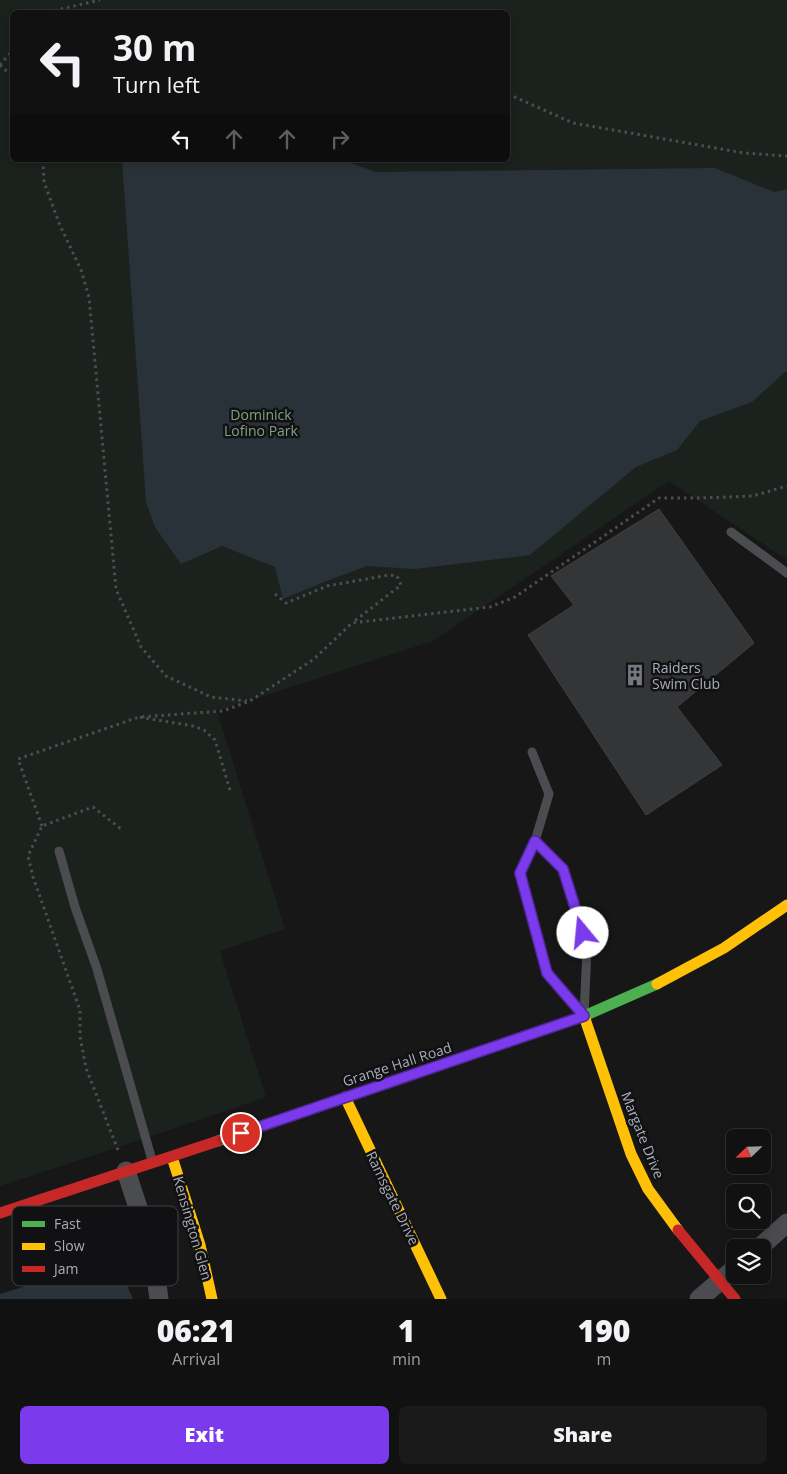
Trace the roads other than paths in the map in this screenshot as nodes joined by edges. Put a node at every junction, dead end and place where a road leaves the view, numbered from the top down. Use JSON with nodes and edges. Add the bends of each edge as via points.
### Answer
{"nodes":[{"id":1,"x":731,"y":532,"type":"dead end"},
{"id":2,"x":787,"y":573,"type":"edge"},
{"id":3,"x":532,"y":752,"type":"dead end"},
{"id":4,"x":535,"y":841,"type":"junction"},
{"id":5,"x":59,"y":851,"type":"dead end"},
{"id":6,"x":787,"y":905,"type":"edge"},
{"id":7,"x":584,"y":1016,"type":"junction"},
{"id":8,"x":345,"y":1097,"type":"junction"},
{"id":9,"x":172,"y":1157,"type":"junction"},
{"id":10,"x":153,"y":1163,"type":"junction"},
{"id":11,"x":126,"y":1171,"type":"junction"},
{"id":12,"x":21,"y":1206,"type":"edge"},
{"id":13,"x":137,"y":1206,"type":"edge"},
{"id":14,"x":12,"y":1209,"type":"edge"},
{"id":15,"x":0,"y":1213,"type":"edge"},
{"id":16,"x":787,"y":1223,"type":"edge"},
{"id":17,"x":769,"y":1239,"type":"edge"},
{"id":18,"x":726,"y":1275,"type":"edge"},
{"id":19,"x":720,"y":1280,"type":"junction"},
{"id":20,"x":157,"y":1286,"type":"edge"},
{"id":21,"x":159,"y":1299,"type":"edge"},
{"id":22,"x":212,"y":1299,"type":"edge"},
{"id":23,"x":442,"y":1299,"type":"edge"},
{"id":24,"x":699,"y":1299,"type":"edge"},
{"id":25,"x":735,"y":1299,"type":"edge"}],
"edges":[{"from":1,"to":2,"type":"lane"},
{"from":3,"to":4,"type":"lane","via":[[549,794]]},
{"from":4,"to":7,"type":"lane","via":[[563,869],[588,949]]},
{"from":4,"to":7,"type":"lane","via":[[520,873],[547,973]]},
{"from":5,"to":10,"type":"lane"},
{"from":6,"to":7,"type":"street","name":"Grange Hall Road","via":[[698,962]]},
{"from":7,"to":8,"type":"street","name":"Grange Hall Road"},
{"from":7,"to":19,"type":"street","name":"Margate Drive","via":[[631,1154],[648,1189]]},
{"from":8,"to":9,"type":"street","name":"Grange Hall Road"},
{"from":8,"to":23,"type":"street","name":"Ramsgate Drive"},
{"from":9,"to":10,"type":"street","name":"Grange Hall Road"},
{"from":9,"to":22,"type":"street","name":"Kensington Glen","via":[[201,1245]]},
{"from":10,"to":11,"type":"street","name":"Grange Hall Road"},
{"from":11,"to":12,"type":"street","name":"Grange Hall Road"},
{"from":11,"to":13,"type":"street"},
{"from":14,"to":15,"type":"street","name":"Grange Hall Road"},
{"from":16,"to":17,"type":"street"},
{"from":18,"to":19,"type":"street"},
{"from":19,"to":24,"type":"street"},
{"from":19,"to":25,"type":"street","name":"Margate Drive"},
{"from":20,"to":21,"type":"street"}]}
